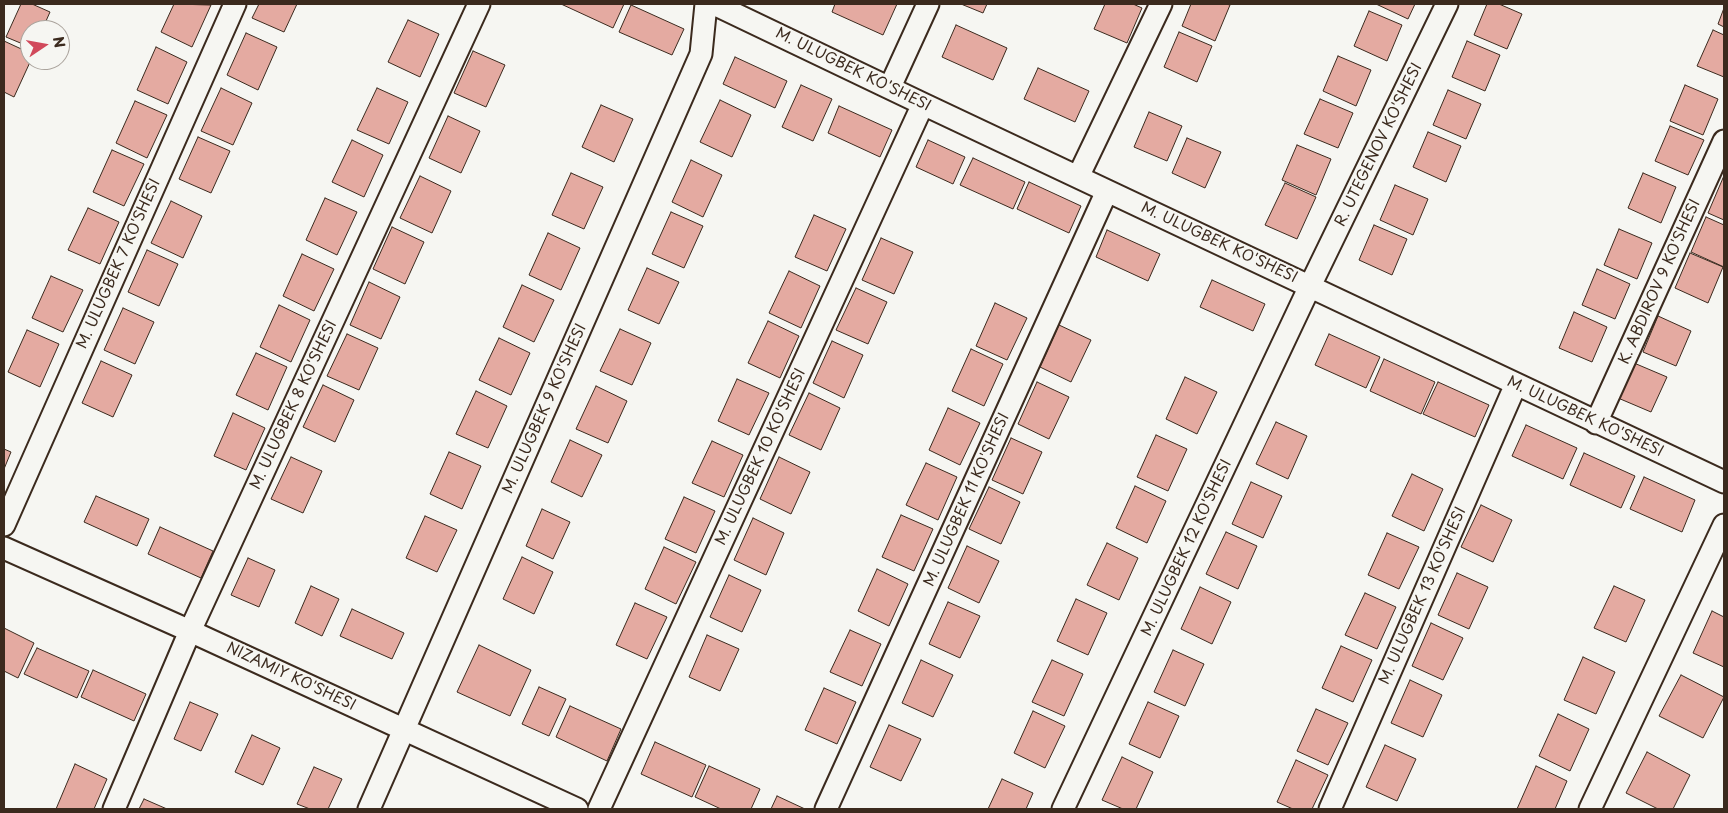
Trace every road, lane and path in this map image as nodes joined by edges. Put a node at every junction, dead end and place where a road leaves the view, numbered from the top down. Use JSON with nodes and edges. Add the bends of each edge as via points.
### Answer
{"nodes":[{"id":1,"x":235,"y":4,"type":"edge"},
{"id":2,"x":479,"y":4,"type":"edge"},
{"id":3,"x":706,"y":4,"type":"edge"},
{"id":4,"x":714,"y":4,"type":"edge"},
{"id":5,"x":928,"y":4,"type":"edge"},
{"id":6,"x":1161,"y":4,"type":"edge"},
{"id":7,"x":1447,"y":4,"type":"edge"},
{"id":8,"x":890,"y":88,"type":"junction"},
{"id":9,"x":923,"y":104,"type":"junction"},
{"id":10,"x":1724,"y":141,"type":"edge"},
{"id":11,"x":1078,"y":176,"type":"junction"},
{"id":12,"x":1107,"y":191,"type":"junction"},
{"id":13,"x":1310,"y":286,"type":"junction"},
{"id":14,"x":1516,"y":384,"type":"junction"},
{"id":15,"x":1596,"y":423,"type":"junction"},
{"id":16,"x":1724,"y":482,"type":"edge"},
{"id":17,"x":4,"y":525,"type":"edge"},
{"id":18,"x":1724,"y":525,"type":"edge"},
{"id":19,"x":4,"y":548,"type":"edge"},
{"id":20,"x":190,"y":631,"type":"junction"},
{"id":21,"x":405,"y":729,"type":"junction"},
{"id":22,"x":114,"y":809,"type":"edge"},
{"id":23,"x":369,"y":809,"type":"edge"},
{"id":24,"x":577,"y":809,"type":"edge"},
{"id":25,"x":600,"y":809,"type":"edge"},
{"id":26,"x":826,"y":809,"type":"edge"},
{"id":27,"x":1063,"y":809,"type":"edge"},
{"id":28,"x":1330,"y":809,"type":"edge"},
{"id":29,"x":1590,"y":809,"type":"edge"}],
"edges":[{"from":1,"to":17,"type":"street","name":"M. ULUGBEK 7 KO'SHESI"},
{"from":2,"to":20,"type":"street","name":"M. ULUGBEK 8 KO'SHESI"},
{"from":3,"to":21,"type":"street","name":"M. ULUGBEK 9 KO'SHESI","via":[[701,54]]},
{"from":4,"to":8,"type":"street","name":"M. ULUGBEK KO'SHESI"},
{"from":5,"to":8,"type":"street"},
{"from":6,"to":11,"type":"street"},
{"from":7,"to":13,"type":"street","name":"R. UTEGENOV KO'SHESI"},
{"from":8,"to":9,"type":"street","name":"M. ULUGBEK KO'SHESI"},
{"from":9,"to":11,"type":"street","name":"M. ULUGBEK KO'SHESI"},
{"from":9,"to":25,"type":"street","name":"M. ULUGBEK 10 KO'SHESI"},
{"from":10,"to":15,"type":"street","name":"K. ABDIROV 9 KO'SHESI"},
{"from":11,"to":12,"type":"street","name":"M. ULUGBEK KO'SHESI"},
{"from":12,"to":13,"type":"street","name":"M. ULUGBEK KO'SHESI"},
{"from":12,"to":26,"type":"street","name":"M. ULUGBEK 11 KO'SHESI"},
{"from":13,"to":14,"type":"street","name":"M. ULUGBEK KO'SHESI"},
{"from":13,"to":27,"type":"street","name":"M. ULUGBEK 12 KO'SHESI"},
{"from":14,"to":15,"type":"street","name":"M. ULUGBEK KO'SHESI"},
{"from":14,"to":28,"type":"street","name":"M. ULUGBEK 13 KO'SHESI"},
{"from":15,"to":16,"type":"street","name":"M. ULUGBEK KO'SHESI"},
{"from":18,"to":29,"type":"street"},
{"from":19,"to":20,"type":"street","name":"NIZAMIY KO'SHESI"},
{"from":20,"to":21,"type":"street","name":"NIZAMIY KO'SHESI"},
{"from":20,"to":22,"type":"street","name":"M. ULUGBEK 8 KO'SHESI"},
{"from":21,"to":23,"type":"street","name":"M. ULUGBEK 9 KO'SHESI"},
{"from":21,"to":24,"type":"street","name":"NIZAMIY KO'SHESI"}]}
